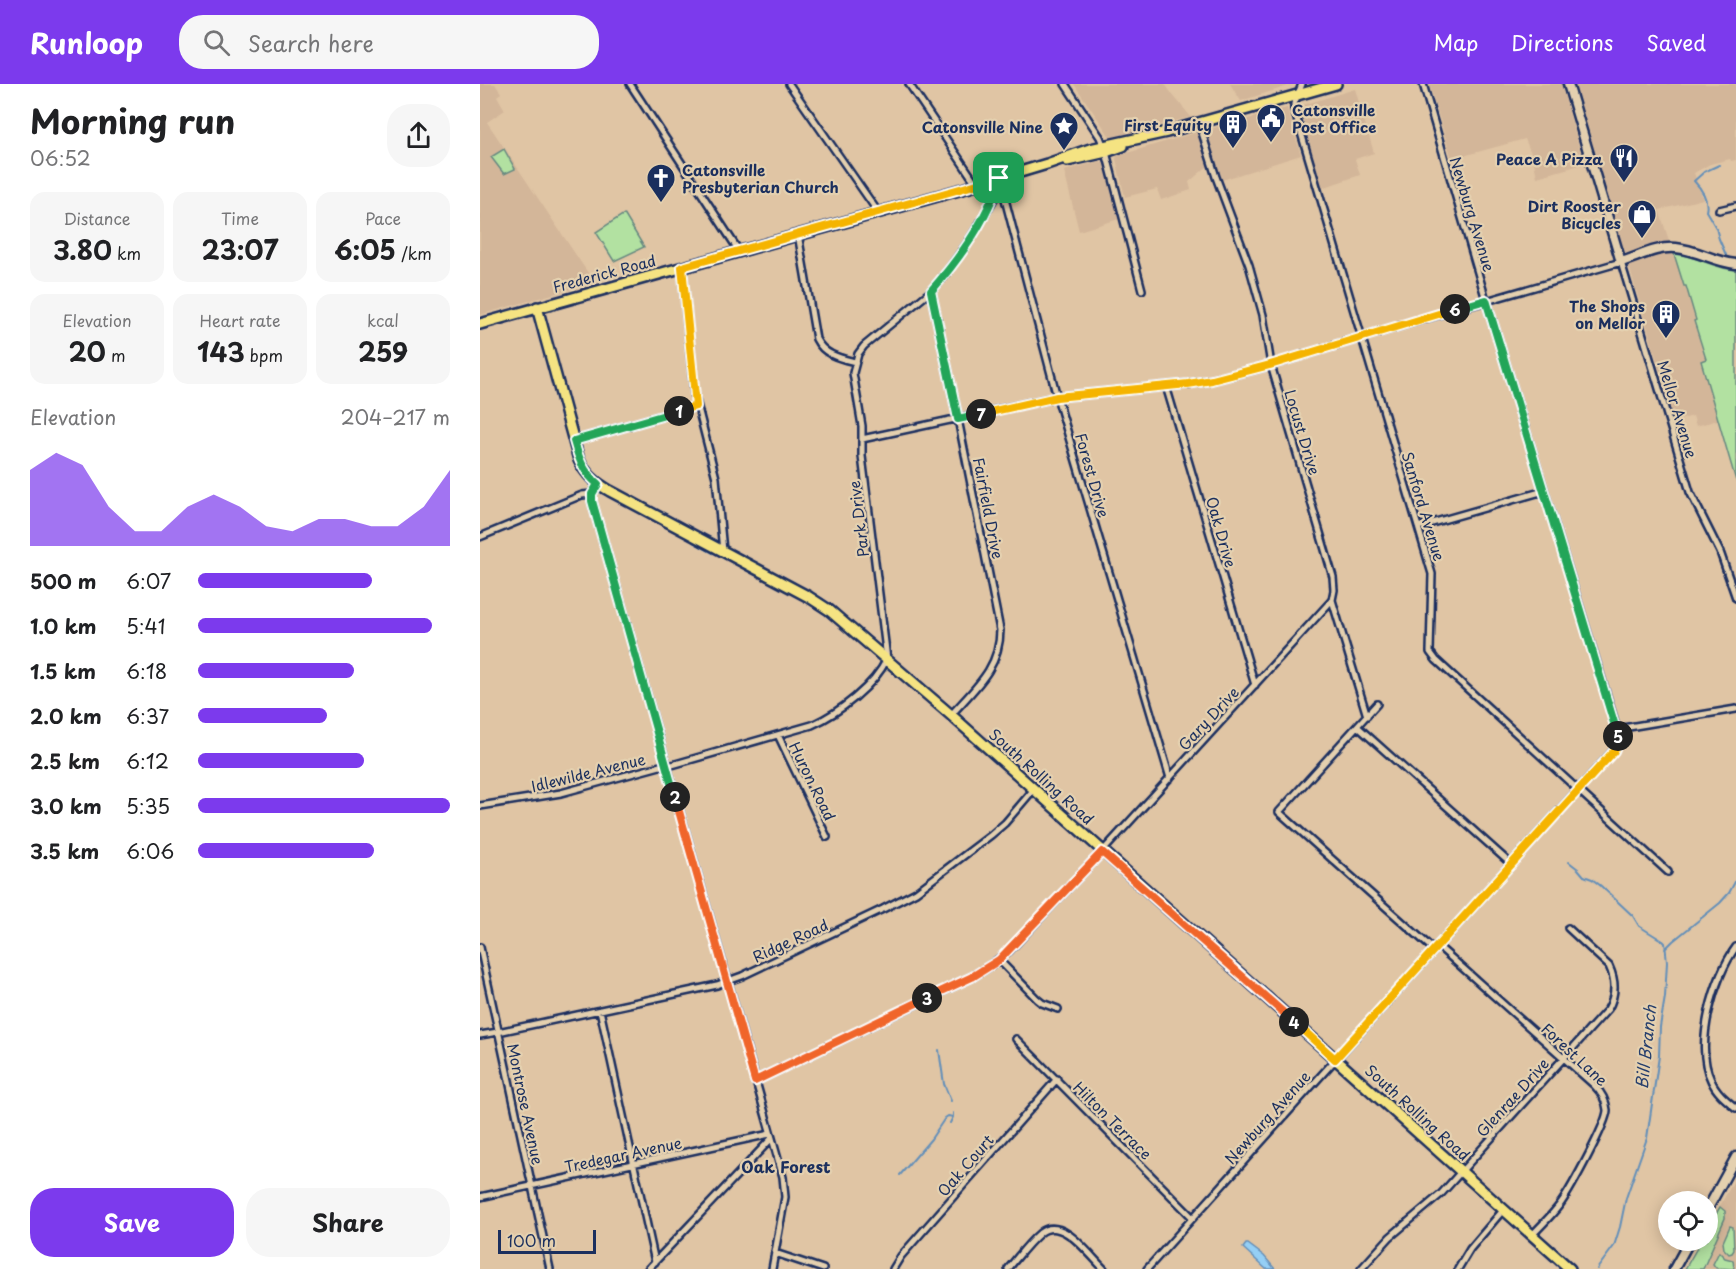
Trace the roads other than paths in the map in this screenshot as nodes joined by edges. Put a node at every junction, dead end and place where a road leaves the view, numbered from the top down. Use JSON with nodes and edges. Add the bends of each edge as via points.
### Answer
{"nodes":[{"id":1,"x":630,"y":84,"type":"edge"},
{"id":2,"x":789,"y":84,"type":"edge"},
{"id":3,"x":909,"y":84,"type":"edge"},
{"id":4,"x":1065,"y":84,"type":"edge"},
{"id":5,"x":1302,"y":84,"type":"edge"},
{"id":6,"x":1336,"y":84,"type":"edge"},
{"id":7,"x":1423,"y":84,"type":"edge"},
{"id":8,"x":1568,"y":84,"type":"edge"},
{"id":9,"x":1298,"y":94,"type":"junction"},
{"id":10,"x":1199,"y":123,"type":"junction"},
{"id":11,"x":1105,"y":149,"type":"junction"},
{"id":12,"x":999,"y":178,"type":"junction"},
{"id":13,"x":977,"y":185,"type":"junction"},
{"id":14,"x":1736,"y":206,"type":"edge"},
{"id":15,"x":1719,"y":210,"type":"dead end"},
{"id":16,"x":878,"y":212,"type":"junction"},
{"id":17,"x":798,"y":234,"type":"junction"},
{"id":18,"x":739,"y":251,"type":"junction"},
{"id":19,"x":1621,"y":262,"type":"junction"},
{"id":20,"x":1736,"y":264,"type":"edge"},
{"id":21,"x":682,"y":267,"type":"junction"},
{"id":22,"x":1142,"y":290,"type":"dead end"},
{"id":23,"x":931,"y":291,"type":"junction"},
{"id":24,"x":1486,"y":300,"type":"junction"},
{"id":25,"x":537,"y":307,"type":"junction"},
{"id":26,"x":480,"y":324,"type":"edge"},
{"id":27,"x":1362,"y":337,"type":"junction"},
{"id":28,"x":855,"y":362,"type":"junction"},
{"id":29,"x":1270,"y":365,"type":"junction"},
{"id":30,"x":1166,"y":386,"type":"junction"},
{"id":31,"x":1057,"y":397,"type":"junction"},
{"id":32,"x":696,"y":406,"type":"junction"},
{"id":33,"x":958,"y":419,"type":"junction"},
{"id":34,"x":862,"y":439,"type":"junction"},
{"id":35,"x":574,"y":441,"type":"junction"},
{"id":36,"x":598,"y":484,"type":"junction"},
{"id":37,"x":1544,"y":491,"type":"junction"},
{"id":38,"x":592,"y":494,"type":"junction"},
{"id":39,"x":1418,"y":527,"type":"junction"},
{"id":40,"x":480,"y":537,"type":"edge"},
{"id":41,"x":723,"y":551,"type":"junction"},
{"id":42,"x":1736,"y":597,"type":"edge"},
{"id":43,"x":1332,"y":600,"type":"junction"},
{"id":44,"x":887,"y":659,"type":"junction"},
{"id":45,"x":1255,"y":685,"type":"junction"},
{"id":46,"x":1377,"y":704,"type":"dead end"},
{"id":47,"x":1736,"y":709,"type":"edge"},
{"id":48,"x":951,"y":715,"type":"junction"},
{"id":49,"x":1367,"y":716,"type":"junction"},
{"id":50,"x":1357,"y":726,"type":"junction"},
{"id":51,"x":1617,"y":729,"type":"junction"},
{"id":52,"x":778,"y":735,"type":"junction"},
{"id":53,"x":667,"y":765,"type":"junction"},
{"id":54,"x":1170,"y":778,"type":"junction"},
{"id":55,"x":1034,"y":789,"type":"junction"},
{"id":56,"x":1578,"y":789,"type":"junction"},
{"id":57,"x":480,"y":806,"type":"edge"},
{"id":58,"x":826,"y":837,"type":"dead end"},
{"id":59,"x":1102,"y":852,"type":"junction"},
{"id":60,"x":1510,"y":864,"type":"junction"},
{"id":61,"x":1668,"y":872,"type":"dead end"},
{"id":62,"x":1568,"y":928,"type":"dead end"},
{"id":63,"x":480,"y":947,"type":"edge"},
{"id":64,"x":1736,"y":947,"type":"edge"},
{"id":65,"x":1436,"y":948,"type":"junction"},
{"id":66,"x":999,"y":960,"type":"junction"},
{"id":67,"x":727,"y":982,"type":"junction"},
{"id":68,"x":1058,"y":1009,"type":"dead end"},
{"id":69,"x":600,"y":1010,"type":"junction"},
{"id":70,"x":498,"y":1032,"type":"junction"},
{"id":71,"x":480,"y":1035,"type":"edge"},
{"id":72,"x":1016,"y":1039,"type":"dead end"},
{"id":73,"x":1563,"y":1058,"type":"junction"},
{"id":74,"x":1335,"y":1059,"type":"junction"},
{"id":75,"x":1057,"y":1079,"type":"junction"},
{"id":76,"x":755,"y":1081,"type":"junction"},
{"id":77,"x":1736,"y":1108,"type":"edge"},
{"id":78,"x":771,"y":1136,"type":"junction"},
{"id":79,"x":1736,"y":1157,"type":"edge"},
{"id":80,"x":633,"y":1164,"type":"junction"},
{"id":81,"x":1462,"y":1171,"type":"junction"},
{"id":82,"x":531,"y":1185,"type":"junction"},
{"id":83,"x":1717,"y":1191,"type":"edge"},
{"id":84,"x":480,"y":1197,"type":"edge"},
{"id":85,"x":1504,"y":1209,"type":"junction"},
{"id":86,"x":1193,"y":1218,"type":"junction"},
{"id":87,"x":1533,"y":1234,"type":"junction"},
{"id":88,"x":1684,"y":1251,"type":"edge"},
{"id":89,"x":775,"y":1253,"type":"junction"},
{"id":90,"x":655,"y":1262,"type":"junction"},
{"id":91,"x":550,"y":1268,"type":"edge"},
{"id":92,"x":648,"y":1269,"type":"edge"},
{"id":93,"x":771,"y":1269,"type":"edge"},
{"id":94,"x":823,"y":1269,"type":"edge"},
{"id":95,"x":893,"y":1269,"type":"edge"},
{"id":96,"x":1008,"y":1269,"type":"edge"},
{"id":97,"x":1104,"y":1269,"type":"edge"},
{"id":98,"x":1147,"y":1269,"type":"edge"},
{"id":99,"x":1361,"y":1269,"type":"edge"},
{"id":100,"x":1458,"y":1269,"type":"edge"},
{"id":101,"x":1570,"y":1269,"type":"edge"},
{"id":102,"x":1674,"y":1269,"type":"edge"}],
"edges":[{"from":1,"to":18,"type":"street"},
{"from":2,"to":16,"type":"street"},
{"from":3,"to":13,"type":"street"},
{"from":4,"to":11,"type":"street"},
{"from":5,"to":9,"type":"street"},
{"from":6,"to":9,"type":"main road","name":"Frederick Road"},
{"from":7,"to":24,"type":"street","name":"Newburg Avenue"},
{"from":8,"to":19,"type":"street","name":"Mellor Avenue"},
{"from":9,"to":10,"type":"main road","name":"Frederick Road"},
{"from":9,"to":27,"type":"street","name":"Sanford Avenue","via":[[1294,110]]},
{"from":10,"to":11,"type":"main road","name":"Frederick Road"},
{"from":10,"to":29,"type":"street","name":"Locust Drive","via":[[1249,265],[1263,315]]},
{"from":11,"to":12,"type":"main road","name":"Frederick Road","via":[[1080,152]]},
{"from":11,"to":22,"type":"street"},
{"from":12,"to":13,"type":"main road","name":"Frederick Road"},
{"from":12,"to":23,"type":"street","via":[[994,199],[957,259]]},
{"from":12,"to":31,"type":"street","name":"Forest Drive"},
{"from":13,"to":16,"type":"main road","name":"Frederick Road"},
{"from":14,"to":15,"type":"street"},
{"from":16,"to":17,"type":"main road","name":"Frederick Road"},
{"from":17,"to":18,"type":"main road","name":"Frederick Road"},
{"from":17,"to":28,"type":"street","via":[[819,346],[831,355]]},
{"from":18,"to":21,"type":"main road","name":"Frederick Road"},
{"from":19,"to":20,"type":"street","via":[[1676,248]]},
{"from":19,"to":24,"type":"street"},
{"from":19,"to":42,"type":"street","name":"Mellor Avenue","via":[[1690,492],[1720,552]]},
{"from":21,"to":25,"type":"main road","name":"Frederick Road"},
{"from":21,"to":32,"type":"street"},
{"from":23,"to":28,"type":"street","via":[[872,338]]},
{"from":23,"to":33,"type":"street","name":"Fairfield Drive"},
{"from":24,"to":27,"type":"street"},
{"from":24,"to":37,"type":"street","name":"Newburg Avenue"},
{"from":25,"to":26,"type":"main road","name":"Frederick Road"},
{"from":25,"to":35,"type":"main road","name":"South Rolling Road"},
{"from":27,"to":29,"type":"street"},
{"from":27,"to":39,"type":"street","name":"Sanford Avenue"},
{"from":28,"to":34,"type":"street","name":"Park Drive"},
{"from":29,"to":30,"type":"street","via":[[1212,380]]},
{"from":29,"to":43,"type":"street","name":"Locust Drive","via":[[1333,577]]},
{"from":30,"to":31,"type":"street"},
{"from":30,"to":45,"type":"street","name":"Oak Drive"},
{"from":31,"to":33,"type":"street"},
{"from":31,"to":54,"type":"street","name":"Forest Drive"},
{"from":32,"to":35,"type":"street"},
{"from":32,"to":41,"type":"street","via":[[716,478]]},
{"from":33,"to":34,"type":"street"},
{"from":33,"to":48,"type":"street","name":"Fairfield Drive","via":[[1000,641],[986,676]]},
{"from":34,"to":44,"type":"street","name":"Park Drive"},
{"from":35,"to":36,"type":"main road","name":"South Rolling Road","via":[[584,470]]},
{"from":36,"to":38,"type":"street"},
{"from":36,"to":41,"type":"main road","name":"South Rolling Road"},
{"from":37,"to":39,"type":"street"},
{"from":37,"to":51,"type":"street","name":"Newburg Avenue"},
{"from":38,"to":40,"type":"street"},
{"from":38,"to":53,"type":"street"},
{"from":39,"to":56,"type":"street","name":"Sanford Avenue","via":[[1432,574],[1432,656]]},
{"from":41,"to":44,"type":"main road","name":"South Rolling Road","via":[[829,610]]},
{"from":43,"to":45,"type":"street","name":"Gary Drive"},
{"from":43,"to":49,"type":"street","name":"Locust Drive"},
{"from":44,"to":48,"type":"main road","name":"South Rolling Road"},
{"from":44,"to":52,"type":"street","via":[[859,694],[834,713],[812,725]]},
{"from":45,"to":54,"type":"street","name":"Gary Drive"},
{"from":46,"to":49,"type":"street"},
{"from":47,"to":51,"type":"street"},
{"from":48,"to":55,"type":"main road","name":"South Rolling Road"},
{"from":49,"to":50,"type":"street"},
{"from":50,"to":60,"type":"street"},
{"from":50,"to":65,"type":"street","name":"Forest Lane","via":[[1279,812]]},
{"from":51,"to":56,"type":"street","name":"Newburg Avenue","via":[[1614,751]]},
{"from":52,"to":53,"type":"street"},
{"from":52,"to":58,"type":"street","name":"Huron Road"},
{"from":53,"to":57,"type":"street","name":"Idlewilde Avenue","via":[[561,793]]},
{"from":53,"to":67,"type":"street"},
{"from":54,"to":59,"type":"street","name":"Gary Drive"},
{"from":55,"to":59,"type":"main road","name":"South Rolling Road"},
{"from":55,"to":67,"type":"street","name":"Ridge Road","via":[[1005,823],[916,892]]},
{"from":56,"to":60,"type":"street","name":"Newburg Avenue"},
{"from":56,"to":61,"type":"street","name":"Sanford Avenue"},
{"from":59,"to":66,"type":"street","name":"Gary Drive"},
{"from":59,"to":74,"type":"main road","name":"South Rolling Road"},
{"from":60,"to":65,"type":"street","name":"Newburg Avenue"},
{"from":62,"to":73,"type":"street","name":"Glenrae Drive","via":[[1609,966],[1614,992],[1608,1009]]},
{"from":63,"to":70,"type":"street","name":"Montrose Avenue"},
{"from":64,"to":77,"type":"street","via":[[1711,998],[1704,1055],[1711,1080]]},
{"from":65,"to":73,"type":"street","name":"Forest Lane"},
{"from":65,"to":74,"type":"street","name":"Newburg Avenue"},
{"from":66,"to":68,"type":"street","via":[[1037,999]]},
{"from":66,"to":76,"type":"street","name":"Gary Drive","via":[[972,977]]},
{"from":67,"to":69,"type":"street","name":"Ridge Road"},
{"from":67,"to":76,"type":"street"},
{"from":69,"to":70,"type":"street","name":"Ridge Road"},
{"from":69,"to":80,"type":"street"},
{"from":70,"to":71,"type":"street","name":"Ridge Road"},
{"from":70,"to":82,"type":"street","name":"Montrose Avenue"},
{"from":72,"to":75,"type":"street","name":"Hilton Terrace"},
{"from":73,"to":81,"type":"street","name":"Glenrae Drive"},
{"from":73,"to":87,"type":"street","name":"Forest Lane","via":[[1601,1092],[1607,1114],[1562,1202]]},
{"from":74,"to":81,"type":"main road","name":"South Rolling Road"},
{"from":74,"to":86,"type":"street","name":"Newburg Avenue"},
{"from":75,"to":86,"type":"street","name":"Hilton Terrace"},
{"from":75,"to":95,"type":"street","name":"Oak Court"},
{"from":76,"to":78,"type":"street"},
{"from":78,"to":80,"type":"street","name":"Tredegar Avenue"},
{"from":78,"to":89,"type":"street","via":[[785,1188]]},
{"from":78,"to":90,"type":"street"},
{"from":79,"to":83,"type":"street"},
{"from":80,"to":82,"type":"street","name":"Tredegar Avenue"},
{"from":80,"to":90,"type":"street"},
{"from":81,"to":85,"type":"main road","name":"South Rolling Road"},
{"from":81,"to":99,"type":"street","name":"Glenrae Drive"},
{"from":82,"to":84,"type":"street","name":"Tredegar Avenue"},
{"from":82,"to":91,"type":"street","name":"Montrose Avenue"},
{"from":85,"to":87,"type":"main road","name":"South Rolling Road"},
{"from":85,"to":100,"type":"street"},
{"from":86,"to":98,"type":"street","name":"Newburg Avenue"},
{"from":87,"to":101,"type":"main road","name":"South Rolling Road"},
{"from":88,"to":102,"type":"street"},
{"from":89,"to":93,"type":"street"},
{"from":89,"to":94,"type":"street"},
{"from":90,"to":92,"type":"street"},
{"from":96,"to":97,"type":"street","via":[[1042,1231],[1053,1228],[1065,1231]]}]}
